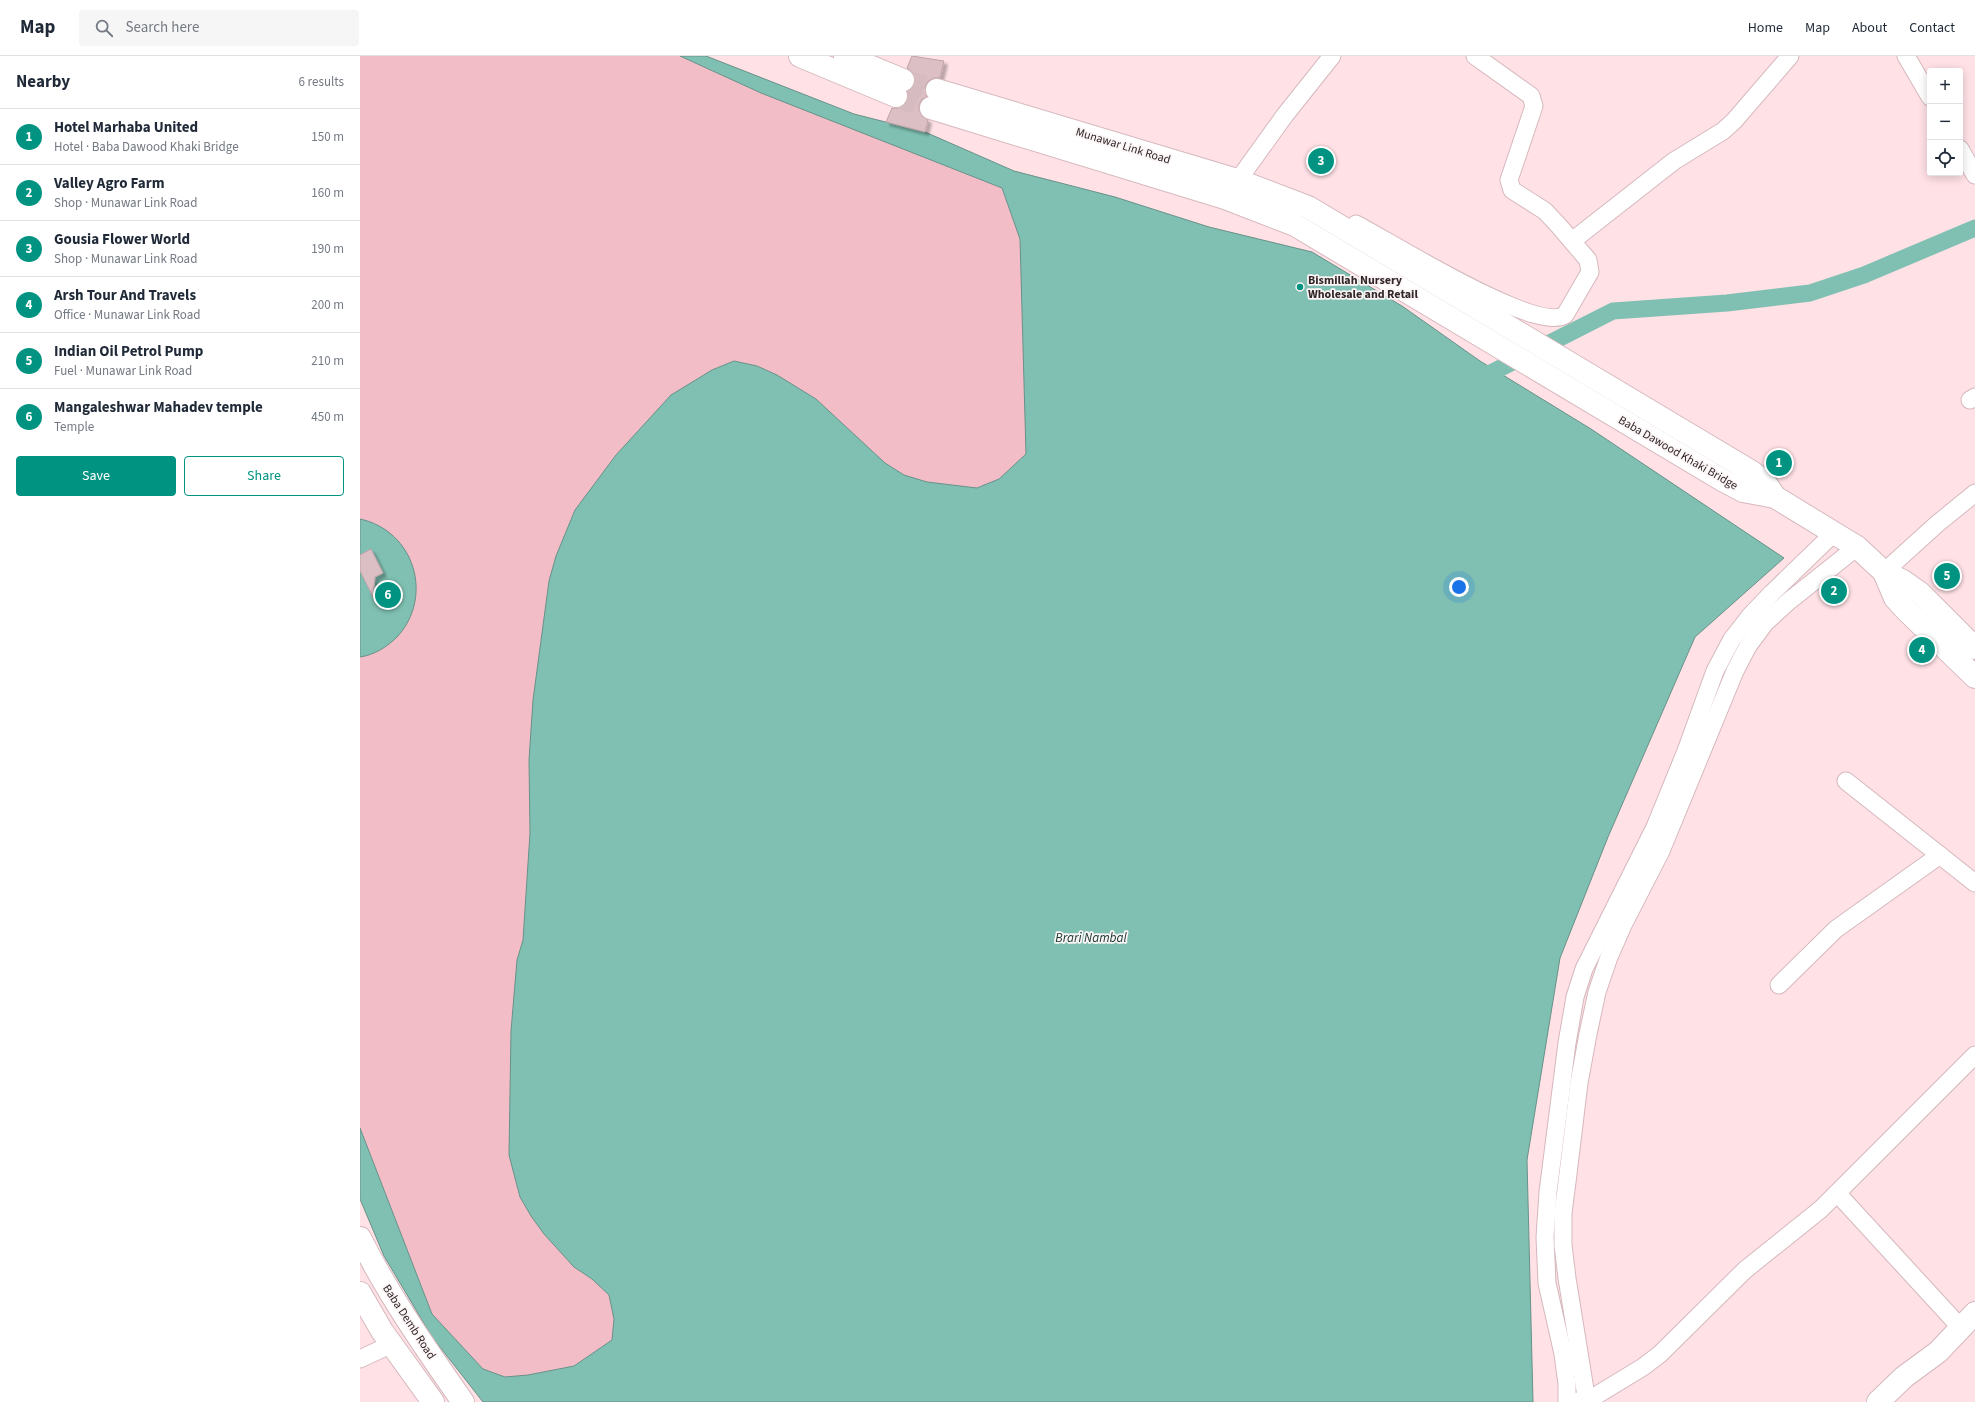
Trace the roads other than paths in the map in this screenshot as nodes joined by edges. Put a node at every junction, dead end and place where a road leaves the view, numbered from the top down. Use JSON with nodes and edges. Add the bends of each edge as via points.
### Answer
{"nodes":[{"id":1,"x":800,"y":56,"type":"edge"},
{"id":2,"x":846,"y":56,"type":"edge"},
{"id":3,"x":1332,"y":56,"type":"edge"},
{"id":4,"x":1475,"y":56,"type":"edge"},
{"id":5,"x":1790,"y":56,"type":"edge"},
{"id":6,"x":1906,"y":56,"type":"edge"},
{"id":7,"x":1927,"y":92,"type":"edge"},
{"id":8,"x":1963,"y":154,"type":"edge"},
{"id":9,"x":1975,"y":175,"type":"edge"},
{"id":10,"x":1237,"y":180,"type":"junction"},
{"id":11,"x":1225,"y":198,"type":"junction"},
{"id":12,"x":1301,"y":204,"type":"junction"},
{"id":13,"x":1295,"y":225,"type":"joint"},
{"id":14,"x":1572,"y":241,"type":"junction"},
{"id":15,"x":1975,"y":493,"type":"edge"},
{"id":16,"x":1775,"y":497,"type":"junction"},
{"id":17,"x":1834,"y":533,"type":"junction"},
{"id":18,"x":1857,"y":547,"type":"junction"},
{"id":19,"x":1884,"y":572,"type":"junction"},
{"id":20,"x":1973,"y":642,"type":"edge"},
{"id":21,"x":1975,"y":677,"type":"edge"},
{"id":22,"x":1846,"y":781,"type":"dead end"},
{"id":23,"x":1940,"y":855,"type":"junction"},
{"id":24,"x":1975,"y":883,"type":"edge"},
{"id":25,"x":1779,"y":985,"type":"dead end"},
{"id":26,"x":1975,"y":1055,"type":"edge"},
{"id":27,"x":1562,"y":1080,"type":"junction"},
{"id":28,"x":1579,"y":1083,"type":"junction"},
{"id":29,"x":1837,"y":1193,"type":"junction"},
{"id":30,"x":360,"y":1238,"type":"edge"},
{"id":31,"x":360,"y":1293,"type":"edge"},
{"id":32,"x":1968,"y":1320,"type":"edge"},
{"id":33,"x":392,"y":1344,"type":"junction"},
{"id":34,"x":360,"y":1359,"type":"edge"},
{"id":35,"x":433,"y":1402,"type":"edge"},
{"id":36,"x":463,"y":1402,"type":"edge"},
{"id":37,"x":1567,"y":1402,"type":"edge"},
{"id":38,"x":1587,"y":1402,"type":"edge"},
{"id":39,"x":1878,"y":1402,"type":"edge"}],
"edges":[{"from":1,"to":2,"type":"main road","via":[[900,88]]},
{"from":3,"to":10,"type":"street"},
{"from":4,"to":14,"type":"street","via":[[1531,96],[1534,106],[1509,185],[1512,190],[1545,211]]},
{"from":5,"to":14,"type":"street","via":[[1723,131],[1674,161]]},
{"from":6,"to":7,"type":"street"},
{"from":8,"to":9,"type":"street"},
{"from":10,"to":11,"type":"street"},
{"from":10,"to":11,"type":"main road","name":"Munawar Link Road","via":[[934,99]]},
{"from":10,"to":12,"type":"main road","name":"Munawar Link Road"},
{"from":11,"to":13,"type":"main road","name":"Munawar Link Road"},
{"from":12,"to":14,"type":"street","via":[[1315,202],[1467,286],[1514,309],[1554,319],[1565,315],[1590,272],[1588,260]]},
{"from":12,"to":16,"type":"main road","name":"Baba Dawood Khaki Bridge","via":[[1735,461],[1765,482]]},
{"from":13,"to":16,"type":"main road","name":"Baba Dawood Khaki Bridge","via":[[1724,481],[1744,491]]},
{"from":15,"to":19,"type":"street"},
{"from":16,"to":17,"type":"main road"},
{"from":17,"to":18,"type":"main road"},
{"from":17,"to":27,"type":"street","via":[[1750,616],[1732,639],[1715,670],[1655,827],[1584,969],[1575,997]]},
{"from":18,"to":19,"type":"main road"},
{"from":18,"to":28,"type":"street","via":[[1765,623],[1748,646],[1735,671],[1661,851],[1609,958],[1597,992]]},
{"from":19,"to":20,"type":"main road","via":[[1920,593]]},
{"from":19,"to":21,"type":"main road","via":[[1895,598]]},
{"from":22,"to":23,"type":"street"},
{"from":23,"to":24,"type":"street"},
{"from":23,"to":25,"type":"street","via":[[1836,929]]},
{"from":26,"to":29,"type":"street"},
{"from":27,"to":28,"type":"street"},
{"from":27,"to":37,"type":"street","via":[[1548,1192],[1545,1258],[1547,1283],[1567,1384]]},
{"from":28,"to":38,"type":"street","via":[[1563,1213],[1563,1245]]},
{"from":29,"to":32,"type":"street"},
{"from":29,"to":38,"type":"street","via":[[1784,1240],[1745,1270],[1660,1354]]},
{"from":30,"to":36,"type":"main road","name":"Baba Demb Road","via":[[374,1267]]},
{"from":31,"to":33,"type":"main road","name":"Baba Demb Road"},
{"from":32,"to":39,"type":"main road","via":[[1938,1352]]},
{"from":33,"to":34,"type":"street"},
{"from":33,"to":35,"type":"main road","name":"Baba Demb Road"},
{"from":37,"to":38,"type":"street"}]}
